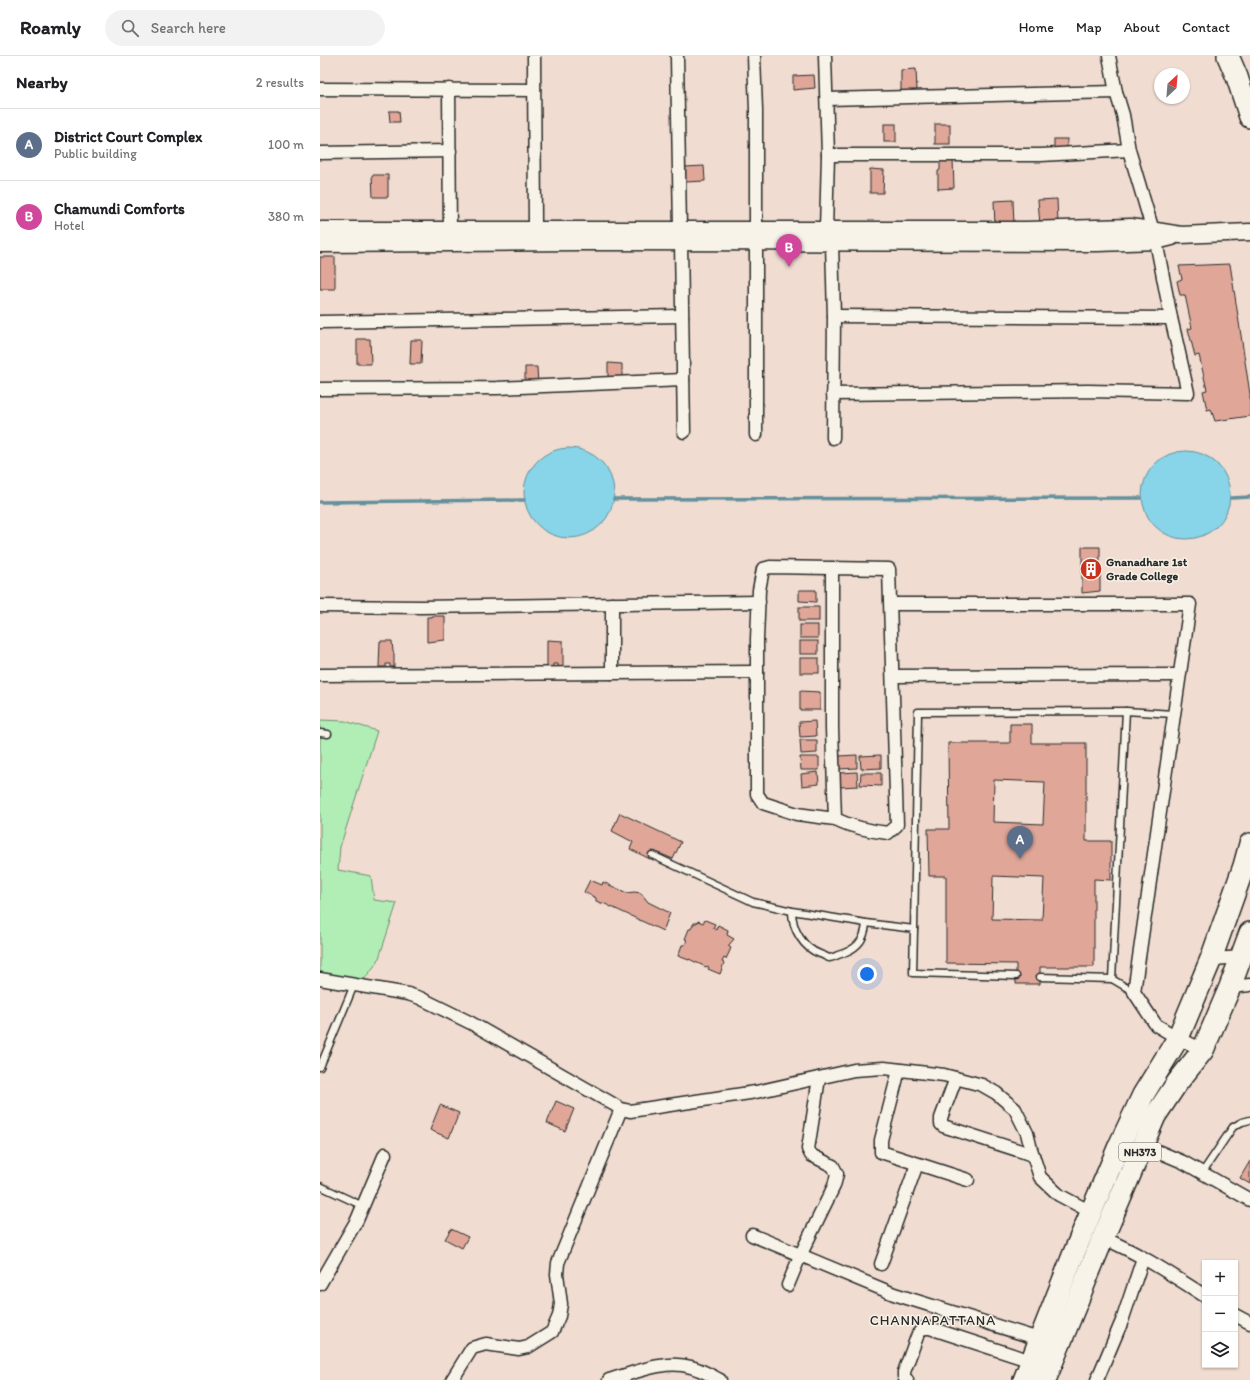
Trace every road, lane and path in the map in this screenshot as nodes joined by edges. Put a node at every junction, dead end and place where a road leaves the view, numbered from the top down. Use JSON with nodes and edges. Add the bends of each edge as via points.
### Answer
{"nodes":[{"id":1,"x":534,"y":56,"type":"edge"},
{"id":2,"x":678,"y":56,"type":"edge"},
{"id":3,"x":754,"y":56,"type":"edge"},
{"id":4,"x":825,"y":56,"type":"edge"},
{"id":5,"x":1109,"y":56,"type":"edge"},
{"id":6,"x":1228,"y":56,"type":"edge"},
{"id":7,"x":320,"y":89,"type":"edge"},
{"id":8,"x":449,"y":89,"type":"junction"},
{"id":9,"x":534,"y":90,"type":"junction"},
{"id":10,"x":1116,"y":92,"type":"junction"},
{"id":11,"x":827,"y":99,"type":"junction"},
{"id":12,"x":1250,"y":117,"type":"edge"},
{"id":13,"x":1129,"y":150,"type":"junction"},
{"id":14,"x":450,"y":152,"type":"junction"},
{"id":15,"x":320,"y":153,"type":"edge"},
{"id":16,"x":828,"y":155,"type":"junction"},
{"id":17,"x":535,"y":229,"type":"junction"},
{"id":18,"x":320,"y":230,"type":"edge"},
{"id":19,"x":1250,"y":232,"type":"edge"},
{"id":20,"x":450,"y":236,"type":"junction"},
{"id":21,"x":680,"y":236,"type":"junction"},
{"id":22,"x":756,"y":236,"type":"junction"},
{"id":23,"x":829,"y":236,"type":"junction"},
{"id":24,"x":1155,"y":236,"type":"junction"},
{"id":25,"x":320,"y":244,"type":"edge"},
{"id":26,"x":682,"y":316,"type":"junction"},
{"id":27,"x":834,"y":316,"type":"junction"},
{"id":28,"x":1170,"y":318,"type":"junction"},
{"id":29,"x":320,"y":322,"type":"edge"},
{"id":30,"x":683,"y":380,"type":"junction"},
{"id":31,"x":320,"y":389,"type":"edge"},
{"id":32,"x":833,"y":394,"type":"junction"},
{"id":33,"x":684,"y":432,"type":"dead end"},
{"id":34,"x":756,"y":435,"type":"dead end"},
{"id":35,"x":832,"y":438,"type":"dead end"},
{"id":36,"x":832,"y":568,"type":"junction"},
{"id":37,"x":759,"y":602,"type":"junction"},
{"id":38,"x":612,"y":604,"type":"junction"},
{"id":39,"x":891,"y":604,"type":"junction"},
{"id":40,"x":320,"y":606,"type":"edge"},
{"id":41,"x":757,"y":672,"type":"junction"},
{"id":42,"x":612,"y":673,"type":"junction"},
{"id":43,"x":320,"y":675,"type":"edge"},
{"id":44,"x":1179,"y":675,"type":"junction"},
{"id":45,"x":893,"y":676,"type":"junction"},
{"id":46,"x":1126,"y":711,"type":"junction"},
{"id":47,"x":1173,"y":714,"type":"junction"},
{"id":48,"x":320,"y":733,"type":"edge"},
{"id":49,"x":328,"y":734,"type":"dead end"},
{"id":50,"x":835,"y":819,"type":"junction"},
{"id":51,"x":1250,"y":844,"type":"edge"},
{"id":52,"x":652,"y":855,"type":"dead end"},
{"id":53,"x":792,"y":911,"type":"junction"},
{"id":54,"x":866,"y":923,"type":"junction"},
{"id":55,"x":914,"y":929,"type":"junction"},
{"id":56,"x":1250,"y":933,"type":"edge"},
{"id":57,"x":1246,"y":957,"type":"edge"},
{"id":58,"x":1211,"y":958,"type":"junction"},
{"id":59,"x":1016,"y":976,"type":"dead end"},
{"id":60,"x":1040,"y":977,"type":"dead end"},
{"id":61,"x":320,"y":979,"type":"edge"},
{"id":62,"x":1112,"y":979,"type":"junction"},
{"id":63,"x":354,"y":985,"type":"junction"},
{"id":64,"x":1250,"y":985,"type":"edge"},
{"id":65,"x":1230,"y":987,"type":"junction"},
{"id":66,"x":1134,"y":992,"type":"junction"},
{"id":67,"x":1178,"y":1038,"type":"junction"},
{"id":68,"x":1203,"y":1050,"type":"junction"},
{"id":69,"x":320,"y":1067,"type":"edge"},
{"id":70,"x":899,"y":1070,"type":"junction"},
{"id":71,"x":819,"y":1078,"type":"junction"},
{"id":72,"x":956,"y":1078,"type":"junction"},
{"id":73,"x":621,"y":1109,"type":"junction"},
{"id":74,"x":1250,"y":1120,"type":"edge"},
{"id":75,"x":1143,"y":1145,"type":"junction"},
{"id":76,"x":385,"y":1154,"type":"dead end"},
{"id":77,"x":1033,"y":1155,"type":"junction"},
{"id":78,"x":917,"y":1164,"type":"junction"},
{"id":79,"x":1202,"y":1173,"type":"junction"},
{"id":80,"x":968,"y":1180,"type":"dead end"},
{"id":81,"x":320,"y":1186,"type":"edge"},
{"id":82,"x":1250,"y":1200,"type":"edge"},
{"id":83,"x":363,"y":1206,"type":"junction"},
{"id":84,"x":1091,"y":1212,"type":"junction"},
{"id":85,"x":1106,"y":1230,"type":"junction"},
{"id":86,"x":752,"y":1235,"type":"dead end"},
{"id":87,"x":800,"y":1256,"type":"junction"},
{"id":88,"x":1143,"y":1258,"type":"junction"},
{"id":89,"x":881,"y":1264,"type":"dead end"},
{"id":90,"x":320,"y":1284,"type":"edge"},
{"id":91,"x":788,"y":1285,"type":"dead end"},
{"id":92,"x":1202,"y":1294,"type":"edge"},
{"id":93,"x":1238,"y":1316,"type":"edge"},
{"id":94,"x":1250,"y":1323,"type":"edge"},
{"id":95,"x":1039,"y":1339,"type":"junction"},
{"id":96,"x":1028,"y":1371,"type":"edge"},
{"id":97,"x":452,"y":1380,"type":"edge"},
{"id":98,"x":609,"y":1380,"type":"edge"},
{"id":99,"x":720,"y":1380,"type":"edge"},
{"id":100,"x":907,"y":1380,"type":"edge"},
{"id":101,"x":1045,"y":1380,"type":"edge"},
{"id":102,"x":1097,"y":1380,"type":"edge"}],
"edges":[{"from":1,"to":9,"type":"street"},
{"from":2,"to":21,"type":"street"},
{"from":3,"to":22,"type":"street"},
{"from":4,"to":11,"type":"street"},
{"from":5,"to":10,"type":"street"},
{"from":6,"to":12,"type":"highway"},
{"from":7,"to":8,"type":"street"},
{"from":8,"to":9,"type":"street"},
{"from":8,"to":14,"type":"street"},
{"from":9,"to":17,"type":"street"},
{"from":10,"to":11,"type":"street"},
{"from":10,"to":13,"type":"street"},
{"from":11,"to":16,"type":"street"},
{"from":13,"to":16,"type":"street","via":[[1041,155]]},
{"from":13,"to":24,"type":"street"},
{"from":14,"to":15,"type":"street"},
{"from":14,"to":20,"type":"street"},
{"from":16,"to":23,"type":"street"},
{"from":17,"to":20,"type":"street"},
{"from":17,"to":21,"type":"street"},
{"from":18,"to":20,"type":"street"},
{"from":19,"to":24,"type":"street"},
{"from":20,"to":21,"type":"street"},
{"from":20,"to":25,"type":"street"},
{"from":21,"to":22,"type":"street"},
{"from":21,"to":26,"type":"street"},
{"from":22,"to":23,"type":"street"},
{"from":22,"to":34,"type":"street"},
{"from":23,"to":24,"type":"street","via":[[1131,227]]},
{"from":23,"to":27,"type":"street"},
{"from":24,"to":28,"type":"street"},
{"from":26,"to":29,"type":"street"},
{"from":26,"to":30,"type":"street"},
{"from":27,"to":28,"type":"street"},
{"from":27,"to":32,"type":"street"},
{"from":28,"to":32,"type":"street","via":[[1188,393],[1088,391]]},
{"from":30,"to":31,"type":"street","via":[[498,388]]},
{"from":30,"to":33,"type":"street"},
{"from":32,"to":35,"type":"street"},
{"from":36,"to":37,"type":"street","via":[[770,567],[763,570]]},
{"from":36,"to":39,"type":"street","via":[[889,569]]},
{"from":36,"to":50,"type":"street"},
{"from":37,"to":38,"type":"street"},
{"from":37,"to":41,"type":"street"},
{"from":38,"to":40,"type":"street"},
{"from":38,"to":42,"type":"street"},
{"from":39,"to":44,"type":"street","via":[[1190,604]]},
{"from":39,"to":45,"type":"street"},
{"from":41,"to":42,"type":"street"},
{"from":41,"to":50,"type":"street","via":[[757,794],[763,803],[797,814]]},
{"from":42,"to":43,"type":"street"},
{"from":44,"to":45,"type":"street"},
{"from":44,"to":47,"type":"street"},
{"from":45,"to":50,"type":"street","via":[[897,825],[888,833],[846,824]]},
{"from":46,"to":47,"type":"lane"},
{"from":46,"to":55,"type":"lane","via":[[918,712]]},
{"from":46,"to":62,"type":"lane"},
{"from":47,"to":66,"type":"street"},
{"from":48,"to":49,"type":"lane"},
{"from":51,"to":58,"type":"highway","number":"NH373"},
{"from":52,"to":53,"type":"lane","via":[[753,902]]},
{"from":53,"to":54,"type":"lane"},
{"from":53,"to":54,"type":"lane","via":[[792,922],[799,936],[812,951],[829,958],[857,946],[866,932]]},
{"from":54,"to":55,"type":"lane"},
{"from":55,"to":59,"type":"lane","via":[[913,973]]},
{"from":56,"to":57,"type":"highway","number":"NH373"},
{"from":57,"to":58,"type":"street"},
{"from":57,"to":65,"type":"highway","number":"NH373"},
{"from":58,"to":67,"type":"highway","number":"NH373"},
{"from":60,"to":62,"type":"lane"},
{"from":61,"to":63,"type":"street"},
{"from":62,"to":66,"type":"lane"},
{"from":63,"to":69,"type":"lane"},
{"from":63,"to":73,"type":"street","via":[[420,998],[472,1023]]},
{"from":64,"to":65,"type":"street"},
{"from":65,"to":68,"type":"highway","number":"NH373"},
{"from":66,"to":67,"type":"street","via":[[1156,1025]]},
{"from":67,"to":68,"type":"street"},
{"from":67,"to":84,"type":"highway","number":"NH373","via":[[1143,1095]]},
{"from":68,"to":75,"type":"highway","number":"NH373","via":[[1155,1116]]},
{"from":70,"to":71,"type":"street","via":[[854,1070]]},
{"from":70,"to":72,"type":"street"},
{"from":70,"to":78,"type":"street","via":[[881,1140],[881,1152]]},
{"from":71,"to":73,"type":"street","via":[[756,1092],[671,1106],[630,1111]]},
{"from":71,"to":87,"type":"street","via":[[808,1149],[811,1155],[833,1166],[837,1174],[834,1186]]},
{"from":72,"to":77,"type":"street","via":[[982,1085],[1015,1109],[1027,1132]]},
{"from":72,"to":77,"type":"street","via":[[941,1124]]},
{"from":73,"to":97,"type":"street","via":[[558,1263],[561,1304],[552,1332],[519,1349],[486,1344],[472,1348]]},
{"from":74,"to":79,"type":"lane","via":[[1233,1127]]},
{"from":75,"to":79,"type":"street"},
{"from":75,"to":85,"type":"highway","number":"NH373"},
{"from":76,"to":83,"type":"street"},
{"from":77,"to":84,"type":"street","via":[[1040,1177],[1059,1195]]},
{"from":78,"to":80,"type":"street"},
{"from":78,"to":89,"type":"street"},
{"from":79,"to":82,"type":"street"},
{"from":81,"to":83,"type":"lane"},
{"from":83,"to":90,"type":"street"},
{"from":84,"to":85,"type":"highway"},
{"from":84,"to":95,"type":"highway","number":"NH373"},
{"from":85,"to":88,"type":"street","via":[[1118,1244]]},
{"from":85,"to":101,"type":"highway","number":"NH373"},
{"from":86,"to":87,"type":"street"},
{"from":87,"to":91,"type":"street"},
{"from":87,"to":95,"type":"street","via":[[894,1294]]},
{"from":88,"to":92,"type":"street"},
{"from":88,"to":102,"type":"street","via":[[1122,1321]]},
{"from":93,"to":94,"type":"street"},
{"from":95,"to":96,"type":"highway","number":"NH373"},
{"from":96,"to":100,"type":"street","via":[[930,1328],[923,1328],[918,1334],[904,1372]]},
{"from":98,"to":99,"type":"street","via":[[673,1365],[696,1368]]}]}
